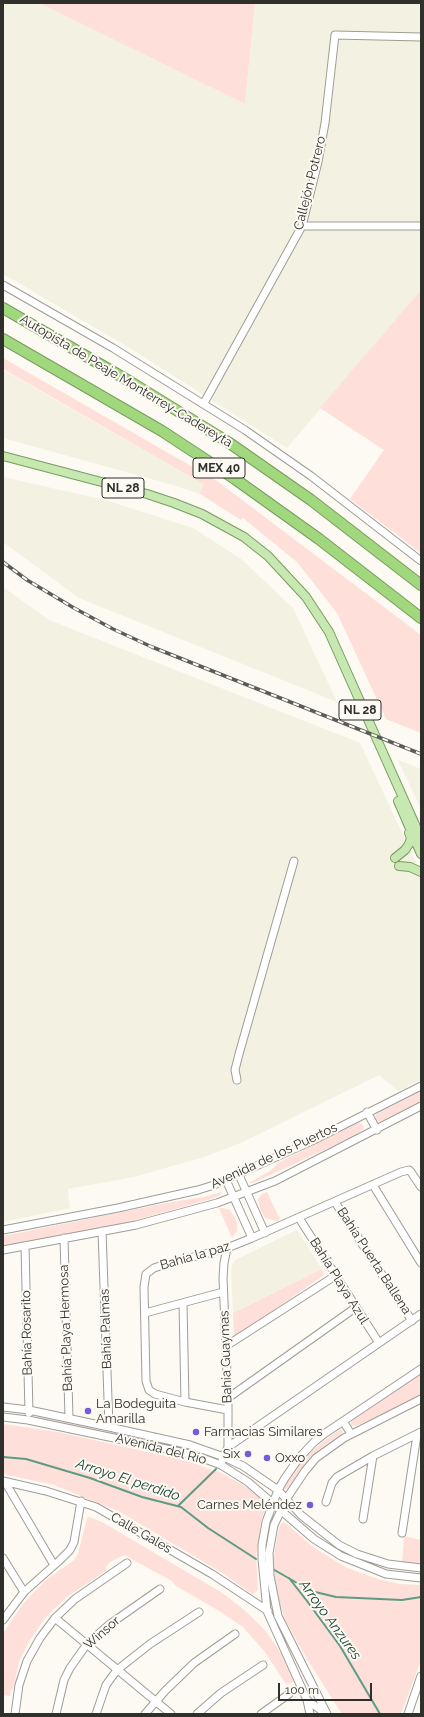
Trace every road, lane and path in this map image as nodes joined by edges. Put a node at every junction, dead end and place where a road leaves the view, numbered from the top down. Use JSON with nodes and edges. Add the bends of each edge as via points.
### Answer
{"nodes":[{"id":1,"x":421,"y":37,"type":"edge"},
{"id":2,"x":302,"y":226,"type":"junction"},
{"id":3,"x":421,"y":226,"type":"edge"},
{"id":4,"x":3,"y":285,"type":"edge"},
{"id":5,"x":3,"y":308,"type":"edge"},
{"id":6,"x":3,"y":339,"type":"edge"},
{"id":7,"x":204,"y":403,"type":"junction"},
{"id":8,"x":3,"y":456,"type":"edge"},
{"id":9,"x":238,"y":534,"type":"junction"},
{"id":10,"x":421,"y":561,"type":"edge"},
{"id":11,"x":421,"y":585,"type":"edge"},
{"id":12,"x":421,"y":618,"type":"edge"},
{"id":13,"x":407,"y":823,"type":"junction"},
{"id":14,"x":421,"y":838,"type":"edge"},
{"id":15,"x":421,"y":854,"type":"edge"},
{"id":16,"x":395,"y":858,"type":"dead end"},
{"id":17,"x":294,"y":861,"type":"dead end"},
{"id":18,"x":399,"y":866,"type":"dead end"},
{"id":19,"x":421,"y":872,"type":"edge"},
{"id":20,"x":237,"y":1080,"type":"dead end"},
{"id":21,"x":421,"y":1086,"type":"edge"},
{"id":22,"x":419,"y":1108,"type":"edge"},
{"id":23,"x":367,"y":1112,"type":"junction"},
{"id":24,"x":421,"y":1116,"type":"edge"},
{"id":25,"x":377,"y":1130,"type":"junction"},
{"id":26,"x":239,"y":1175,"type":"junction"},
{"id":27,"x":226,"y":1180,"type":"junction"},
{"id":28,"x":373,"y":1185,"type":"junction"},
{"id":29,"x":421,"y":1187,"type":"edge"},
{"id":30,"x":247,"y":1192,"type":"junction"},
{"id":31,"x":234,"y":1197,"type":"junction"},
{"id":32,"x":335,"y":1202,"type":"junction"},
{"id":33,"x":299,"y":1218,"type":"junction"},
{"id":34,"x":3,"y":1230,"type":"edge"},
{"id":35,"x":102,"y":1231,"type":"junction"},
{"id":36,"x":265,"y":1233,"type":"junction"},
{"id":37,"x":64,"y":1238,"type":"junction"},
{"id":38,"x":252,"y":1238,"type":"junction"},
{"id":39,"x":24,"y":1246,"type":"junction"},
{"id":40,"x":227,"y":1248,"type":"junction"},
{"id":41,"x":3,"y":1250,"type":"edge"},
{"id":42,"x":421,"y":1263,"type":"edge"},
{"id":43,"x":335,"y":1276,"type":"junction"},
{"id":44,"x":224,"y":1292,"type":"junction"},
{"id":45,"x":183,"y":1303,"type":"junction"},
{"id":46,"x":355,"y":1308,"type":"junction"},
{"id":47,"x":145,"y":1312,"type":"junction"},
{"id":48,"x":421,"y":1314,"type":"edge"},
{"id":49,"x":412,"y":1320,"type":"junction"},
{"id":50,"x":379,"y":1342,"type":"junction"},
{"id":51,"x":226,"y":1346,"type":"junction"},
{"id":52,"x":421,"y":1369,"type":"edge"},
{"id":53,"x":228,"y":1398,"type":"junction"},
{"id":54,"x":421,"y":1399,"type":"edge"},
{"id":55,"x":185,"y":1402,"type":"junction"},
{"id":56,"x":3,"y":1407,"type":"edge"},
{"id":57,"x":29,"y":1410,"type":"junction"},
{"id":58,"x":228,"y":1410,"type":"junction"},
{"id":59,"x":3,"y":1417,"type":"edge"},
{"id":60,"x":69,"y":1418,"type":"junction"},
{"id":61,"x":28,"y":1420,"type":"junction"},
{"id":62,"x":343,"y":1421,"type":"junction"},
{"id":63,"x":109,"y":1427,"type":"junction"},
{"id":64,"x":351,"y":1434,"type":"junction"},
{"id":65,"x":420,"y":1434,"type":"edge"},
{"id":66,"x":228,"y":1447,"type":"junction"},
{"id":67,"x":373,"y":1456,"type":"junction"},
{"id":68,"x":224,"y":1457,"type":"junction"},
{"id":69,"x":221,"y":1465,"type":"junction"},
{"id":70,"x":4,"y":1482,"type":"edge"},
{"id":71,"x":278,"y":1490,"type":"junction"},
{"id":72,"x":287,"y":1498,"type":"junction"},
{"id":73,"x":80,"y":1501,"type":"junction"},
{"id":74,"x":274,"y":1502,"type":"junction"},
{"id":75,"x":326,"y":1502,"type":"dead end"},
{"id":76,"x":281,"y":1510,"type":"junction"},
{"id":77,"x":363,"y":1519,"type":"dead end"},
{"id":78,"x":402,"y":1533,"type":"dead end"},
{"id":79,"x":3,"y":1558,"type":"edge"},
{"id":80,"x":127,"y":1563,"type":"dead end"},
{"id":81,"x":388,"y":1564,"type":"junction"},
{"id":82,"x":54,"y":1566,"type":"junction"},
{"id":83,"x":421,"y":1568,"type":"edge"},
{"id":84,"x":386,"y":1574,"type":"junction"},
{"id":85,"x":421,"y":1578,"type":"edge"},
{"id":86,"x":160,"y":1589,"type":"dead end"},
{"id":87,"x":24,"y":1592,"type":"junction"},
{"id":88,"x":267,"y":1611,"type":"junction"},
{"id":89,"x":199,"y":1612,"type":"dead end"},
{"id":90,"x":278,"y":1616,"type":"junction"},
{"id":91,"x":55,"y":1618,"type":"junction"},
{"id":92,"x":3,"y":1620,"type":"edge"},
{"id":93,"x":235,"y":1634,"type":"dead end"},
{"id":94,"x":87,"y":1644,"type":"junction"},
{"id":95,"x":263,"y":1665,"type":"dead end"},
{"id":96,"x":117,"y":1670,"type":"junction"},
{"id":97,"x":421,"y":1676,"type":"edge"},
{"id":98,"x":289,"y":1694,"type":"dead end"},
{"id":99,"x":156,"y":1700,"type":"junction"},
{"id":100,"x":307,"y":1700,"type":"junction"},
{"id":101,"x":15,"y":1714,"type":"edge"},
{"id":102,"x":56,"y":1714,"type":"edge"},
{"id":103,"x":96,"y":1714,"type":"edge"},
{"id":104,"x":145,"y":1714,"type":"edge"},
{"id":105,"x":171,"y":1714,"type":"edge"},
{"id":106,"x":197,"y":1714,"type":"edge"},
{"id":107,"x":261,"y":1714,"type":"edge"},
{"id":108,"x":310,"y":1714,"type":"edge"},
{"id":109,"x":326,"y":1714,"type":"edge"},
{"id":110,"x":408,"y":1714,"type":"edge"}],
"edges":[{"from":1,"to":2,"type":"street","name":"Callejón Potrero","via":[[334,35],[325,123]]},
{"from":2,"to":3,"type":"street"},
{"from":2,"to":7,"type":"street","name":"Callejón Potrero"},
{"from":4,"to":7,"type":"street"},
{"from":5,"to":11,"type":"highway","name":"Autopista de Peaje Monterrey-Cadereyta","number":"MEX 40","via":[[130,380],[228,442],[316,504]]},
{"from":6,"to":12,"type":"highway","number":"MEX 40","via":[[135,415],[218,467],[324,542]]},
{"from":7,"to":10,"type":"street","via":[[288,459]]},
{"from":8,"to":9,"type":"main road","number":"NL 28","via":[[147,494],[202,514]]},
{"from":9,"to":13,"type":"main road","number":"NL 28","via":[[292,585],[328,637]]},
{"from":9,"to":14,"type":"main road","number":"NL 28","via":[[244,536],[284,571],[322,620]]},
{"from":13,"to":15,"type":"main road","number":"NL 28"},
{"from":13,"to":16,"type":"main road","via":[[411,838],[409,844]]},
{"from":17,"to":20,"type":"street","via":[[239,1054],[235,1070]]},
{"from":18,"to":19,"type":"main road"},
{"from":21,"to":23,"type":"street","name":"Avenida de los Puertos"},
{"from":22,"to":24,"type":"street"},
{"from":22,"to":25,"type":"street","name":"Avenida de los Puertos"},
{"from":23,"to":25,"type":"street"},
{"from":23,"to":26,"type":"street","name":"Avenida de los Puertos"},
{"from":25,"to":30,"type":"street","name":"Avenida de los Puertos"},
{"from":26,"to":27,"type":"street","name":"Avenida de los Puertos"},
{"from":26,"to":30,"type":"street"},
{"from":27,"to":31,"type":"street"},
{"from":27,"to":34,"type":"street","name":"Avenida de los Puertos","via":[[182,1194]]},
{"from":28,"to":29,"type":"street","name":"Bahía la paz","via":[[409,1170]]},
{"from":28,"to":32,"type":"street","name":"Bahía la paz"},
{"from":28,"to":42,"type":"street"},
{"from":30,"to":31,"type":"street","name":"Avenida de los Puertos"},
{"from":30,"to":36,"type":"street"},
{"from":31,"to":35,"type":"street","name":"Avenida de los Puertos","via":[[176,1215]]},
{"from":31,"to":38,"type":"street"},
{"from":32,"to":33,"type":"street","name":"Bahía la paz"},
{"from":32,"to":49,"type":"street","name":"Bahía Puerta Ballena"},
{"from":33,"to":36,"type":"street","name":"Bahía la paz"},
{"from":33,"to":43,"type":"street","name":"Bahía Playa Azul"},
{"from":35,"to":37,"type":"street","name":"Avenida de los Puertos"},
{"from":35,"to":63,"type":"street","name":"Bahía Palmas"},
{"from":36,"to":38,"type":"street","name":"Bahía la paz"},
{"from":37,"to":39,"type":"street","name":"Avenida de los Puertos"},
{"from":37,"to":60,"type":"street","name":"Bahía Playa Hermosa"},
{"from":38,"to":40,"type":"street","name":"Bahía la paz"},
{"from":39,"to":41,"type":"street","name":"Avenida de los Puertos"},
{"from":39,"to":57,"type":"street","name":"Bahía Rosarito"},
{"from":40,"to":44,"type":"street","name":"Bahía Guaymas"},
{"from":40,"to":47,"type":"street","name":"Bahía la paz","via":[[163,1265],[146,1274]]},
{"from":43,"to":46,"type":"street","name":"Bahía Playa Azul"},
{"from":43,"to":51,"type":"street"},
{"from":44,"to":45,"type":"street"},
{"from":44,"to":51,"type":"street","name":"Bahía Guaymas"},
{"from":45,"to":47,"type":"street"},
{"from":45,"to":55,"type":"street"},
{"from":46,"to":50,"type":"street","name":"Bahía Playa Azul"},
{"from":46,"to":53,"type":"street"},
{"from":47,"to":55,"type":"street","name":"Bahía la paz","via":[[146,1381],[149,1390]]},
{"from":48,"to":49,"type":"street"},
{"from":49,"to":50,"type":"street"},
{"from":50,"to":66,"type":"street"},
{"from":51,"to":53,"type":"street","name":"Bahía Guaymas"},
{"from":52,"to":62,"type":"street"},
{"from":53,"to":58,"type":"street","name":"Bahía Guaymas"},
{"from":54,"to":64,"type":"street"},
{"from":55,"to":58,"type":"street","name":"Bahía la paz"},
{"from":56,"to":57,"type":"street","name":"Avenida del Río"},
{"from":57,"to":60,"type":"street","name":"Avenida del Río"},
{"from":57,"to":61,"type":"street","name":"Bahía Rosarito"},
{"from":58,"to":66,"type":"street","name":"Bahía Guaymas"},
{"from":59,"to":61,"type":"street","name":"Avenida del Río"},
{"from":60,"to":63,"type":"street","name":"Avenida del Río"},
{"from":61,"to":69,"type":"street","name":"Avenida del Río","via":[[171,1450]]},
{"from":62,"to":64,"type":"street"},
{"from":62,"to":71,"type":"street","via":[[324,1434],[299,1458]]},
{"from":63,"to":68,"type":"street","name":"Avenida del Río","via":[[190,1445]]},
{"from":64,"to":72,"type":"street","via":[[316,1458]]},
{"from":65,"to":67,"type":"street"},
{"from":65,"to":78,"type":"street"},
{"from":66,"to":68,"type":"street","name":"Bahía Guaymas"},
{"from":67,"to":75,"type":"street","via":[[337,1477],[332,1483]]},
{"from":67,"to":77,"type":"street"},
{"from":68,"to":69,"type":"street","name":"Bahía Guaymas"},
{"from":68,"to":71,"type":"street","name":"Avenida del Río","via":[[243,1466]]},
{"from":69,"to":74,"type":"street","name":"Avenida del Río"},
{"from":70,"to":73,"type":"street","name":"Calle Gales"},
{"from":70,"to":82,"type":"street"},
{"from":71,"to":72,"type":"street","name":"Avenida del Río"},
{"from":71,"to":74,"type":"street"},
{"from":72,"to":76,"type":"street"},
{"from":72,"to":81,"type":"street","name":"Avenida del Río","via":[[301,1516],[339,1545]]},
{"from":73,"to":82,"type":"street","via":[[74,1542],[70,1550]]},
{"from":73,"to":88,"type":"street","name":"Calle Gales","via":[[96,1507],[206,1570]]},
{"from":74,"to":76,"type":"street","name":"Avenida del Río"},
{"from":74,"to":88,"type":"street","via":[[266,1522],[262,1545]]},
{"from":76,"to":84,"type":"street","name":"Avenida del Río","via":[[314,1539],[341,1556]]},
{"from":76,"to":90,"type":"street","via":[[274,1524],[269,1553],[270,1576]]},
{"from":79,"to":87,"type":"street"},
{"from":80,"to":91,"type":"street","via":[[76,1599]]},
{"from":81,"to":83,"type":"street","name":"Avenida del Río"},
{"from":81,"to":84,"type":"street"},
{"from":82,"to":87,"type":"street"},
{"from":84,"to":85,"type":"street","name":"Avenida del Río"},
{"from":86,"to":94,"type":"street","name":"Winsor","via":[[110,1624]]},
{"from":87,"to":92,"type":"street"},
{"from":88,"to":90,"type":"street","name":"Calle Gales"},
{"from":88,"to":100,"type":"street"},
{"from":89,"to":96,"type":"street","via":[[150,1644]]},
{"from":90,"to":109,"type":"street"},
{"from":91,"to":94,"type":"street"},
{"from":91,"to":101,"type":"street","via":[[27,1661],[19,1685]]},
{"from":93,"to":99,"type":"street","via":[[194,1663]]},
{"from":94,"to":96,"type":"street"},
{"from":94,"to":102,"type":"street","name":"Winsor","via":[[64,1680]]},
{"from":95,"to":106,"type":"street","via":[[221,1693]]},
{"from":96,"to":99,"type":"street"},
{"from":96,"to":103,"type":"street","via":[[106,1685]]},
{"from":97,"to":110,"type":"street"},
{"from":98,"to":107,"type":"street"},
{"from":99,"to":104,"type":"street"},
{"from":99,"to":105,"type":"street"},
{"from":100,"to":108,"type":"street"},
{"from":100,"to":109,"type":"street"}]}
